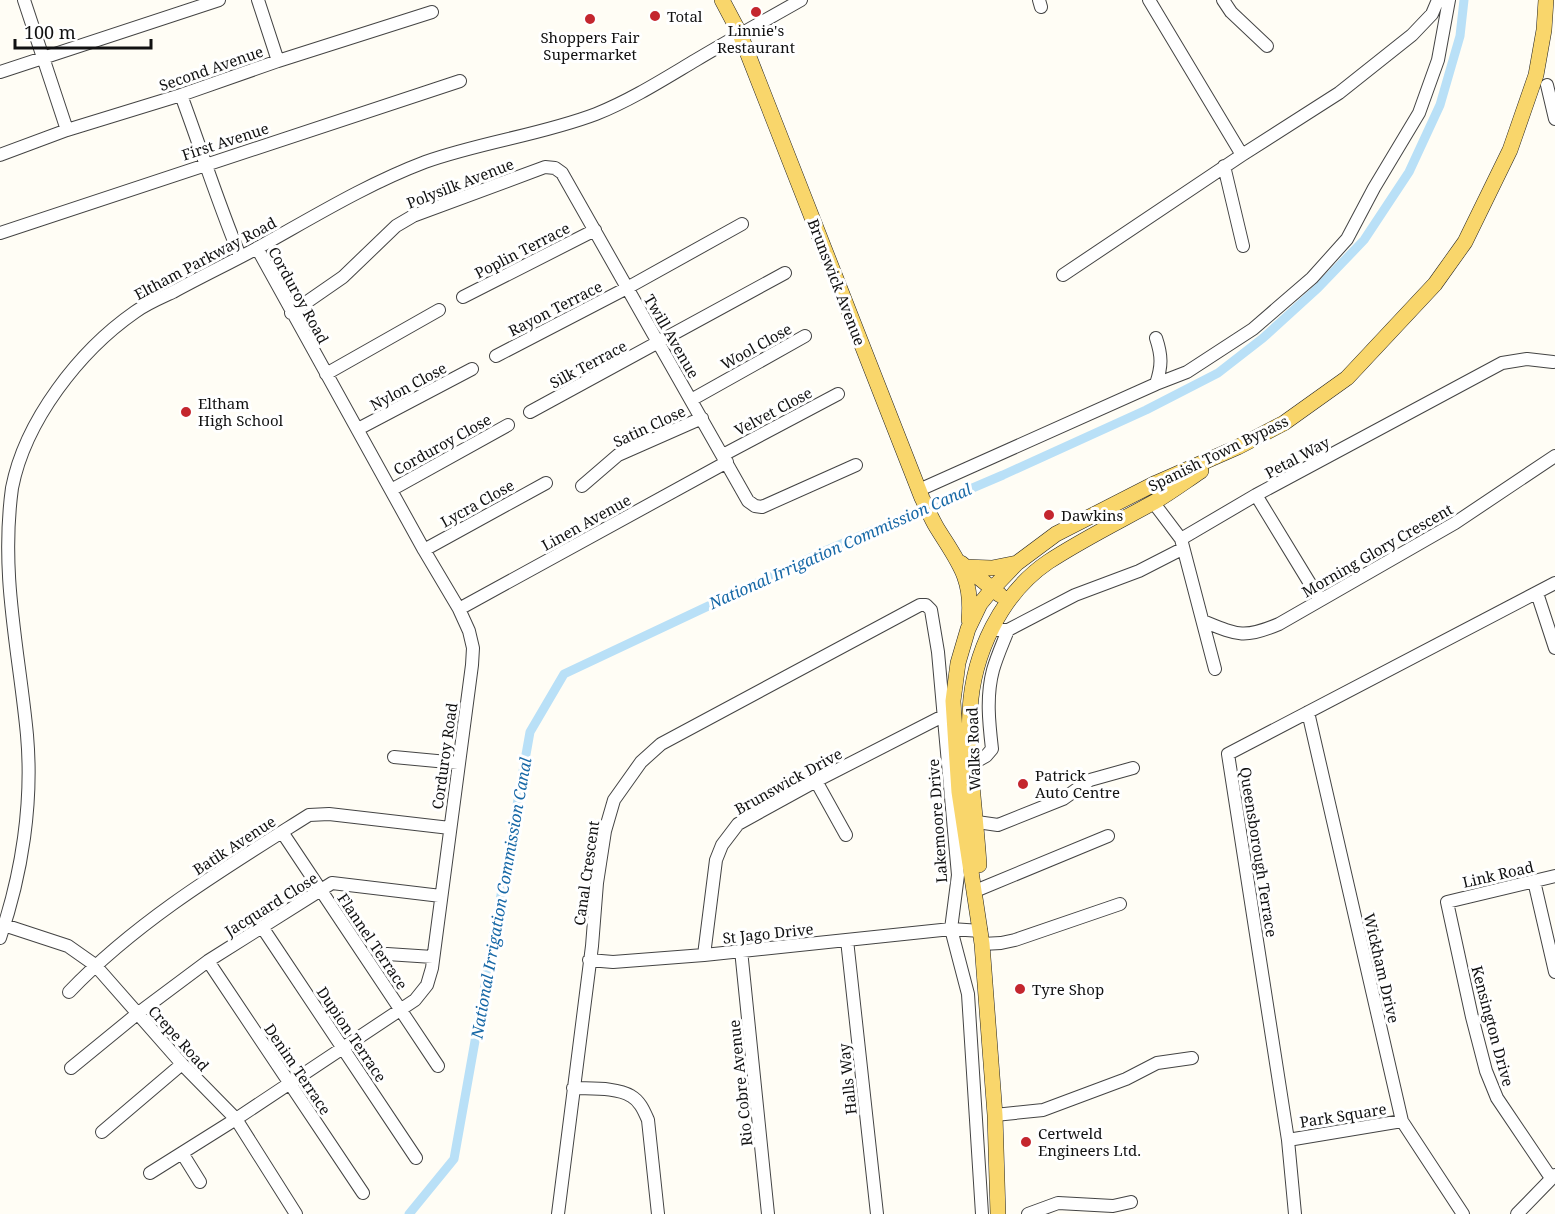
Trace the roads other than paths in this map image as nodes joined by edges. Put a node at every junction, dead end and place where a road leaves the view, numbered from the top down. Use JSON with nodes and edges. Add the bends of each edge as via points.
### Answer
{"nodes":[{"id":1,"x":24,"y":0,"type":"edge"},
{"id":2,"x":219,"y":0,"type":"edge"},
{"id":3,"x":258,"y":0,"type":"edge"},
{"id":4,"x":722,"y":0,"type":"edge"},
{"id":5,"x":801,"y":0,"type":"edge"},
{"id":6,"x":1149,"y":0,"type":"edge"},
{"id":7,"x":1223,"y":0,"type":"edge"},
{"id":8,"x":1438,"y":0,"type":"edge"},
{"id":9,"x":1449,"y":0,"type":"edge"},
{"id":10,"x":1546,"y":0,"type":"edge"},
{"id":11,"x":432,"y":12,"type":"dead end"},
{"id":12,"x":740,"y":34,"type":"junction"},
{"id":13,"x":1267,"y":46,"type":"dead end"},
{"id":14,"x":43,"y":58,"type":"junction"},
{"id":15,"x":278,"y":61,"type":"junction"},
{"id":16,"x":0,"y":72,"type":"edge"},
{"id":17,"x":460,"y":81,"type":"dead end"},
{"id":18,"x":1547,"y":85,"type":"dead end"},
{"id":19,"x":181,"y":95,"type":"junction"},
{"id":20,"x":1555,"y":119,"type":"edge"},
{"id":21,"x":67,"y":130,"type":"junction"},
{"id":22,"x":1242,"y":154,"type":"junction"},
{"id":23,"x":0,"y":155,"type":"edge"},
{"id":24,"x":207,"y":163,"type":"junction"},
{"id":25,"x":1224,"y":166,"type":"junction"},
{"id":26,"x":562,"y":173,"type":"joint"},
{"id":27,"x":742,"y":224,"type":"dead end"},
{"id":28,"x":595,"y":230,"type":"junction"},
{"id":29,"x":0,"y":233,"type":"edge"},
{"id":30,"x":1243,"y":246,"type":"dead end"},
{"id":31,"x":256,"y":248,"type":"junction"},
{"id":32,"x":240,"y":256,"type":"junction"},
{"id":33,"x":785,"y":273,"type":"dead end"},
{"id":34,"x":1064,"y":274,"type":"dead end"},
{"id":35,"x":627,"y":288,"type":"junction"},
{"id":36,"x":464,"y":297,"type":"dead end"},
{"id":37,"x":439,"y":310,"type":"dead end"},
{"id":38,"x":291,"y":313,"type":"junction"},
{"id":39,"x":805,"y":336,"type":"dead end"},
{"id":40,"x":1156,"y":338,"type":"dead end"},
{"id":41,"x":659,"y":343,"type":"junction"},
{"id":42,"x":496,"y":356,"type":"dead end"},
{"id":43,"x":1554,"y":364,"type":"edge"},
{"id":44,"x":471,"y":369,"type":"dead end"},
{"id":45,"x":326,"y":374,"type":"junction"},
{"id":46,"x":1155,"y":384,"type":"junction"},
{"id":47,"x":838,"y":394,"type":"dead end"},
{"id":48,"x":692,"y":400,"type":"junction"},
{"id":49,"x":530,"y":412,"type":"dead end"},
{"id":50,"x":702,"y":418,"type":"junction"},
{"id":51,"x":508,"y":425,"type":"dead end"},
{"id":52,"x":357,"y":429,"type":"junction"},
{"id":53,"x":1238,"y":447,"type":"junction"},
{"id":54,"x":1555,"y":456,"type":"edge"},
{"id":55,"x":725,"y":459,"type":"junction"},
{"id":56,"x":856,"y":465,"type":"dead end"},
{"id":57,"x":546,"y":483,"type":"dead end"},
{"id":58,"x":582,"y":486,"type":"dead end"},
{"id":59,"x":391,"y":490,"type":"junction"},
{"id":60,"x":920,"y":494,"type":"junction"},
{"id":61,"x":1256,"y":495,"type":"junction"},
{"id":62,"x":1153,"y":502,"type":"junction"},
{"id":63,"x":1181,"y":544,"type":"junction"},
{"id":64,"x":424,"y":550,"type":"junction"},
{"id":65,"x":1017,"y":563,"type":"junction"},
{"id":66,"x":961,"y":564,"type":"junction"},
{"id":67,"x":1555,"y":584,"type":"edge"},
{"id":68,"x":993,"y":588,"type":"junction"},
{"id":69,"x":1537,"y":593,"type":"junction"},
{"id":70,"x":1320,"y":600,"type":"junction"},
{"id":71,"x":1007,"y":602,"type":"junction"},
{"id":72,"x":926,"y":605,"type":"joint"},
{"id":73,"x":459,"y":609,"type":"junction"},
{"id":74,"x":1203,"y":621,"type":"junction"},
{"id":75,"x":5,"y":626,"type":"edge"},
{"id":76,"x":968,"y":629,"type":"junction"},
{"id":77,"x":991,"y":630,"type":"junction"},
{"id":78,"x":1008,"y":630,"type":"junction"},
{"id":79,"x":1555,"y":648,"type":"edge"},
{"id":80,"x":1215,"y":669,"type":"dead end"},
{"id":81,"x":1308,"y":712,"type":"junction"},
{"id":82,"x":943,"y":716,"type":"junction"},
{"id":83,"x":394,"y":757,"type":"dead end"},
{"id":84,"x":458,"y":763,"type":"junction"},
{"id":85,"x":972,"y":764,"type":"junction"},
{"id":86,"x":1133,"y":768,"type":"dead end"},
{"id":87,"x":816,"y":781,"type":"junction"},
{"id":88,"x":977,"y":822,"type":"junction"},
{"id":89,"x":450,"y":828,"type":"junction"},
{"id":90,"x":282,"y":832,"type":"junction"},
{"id":91,"x":846,"y":835,"type":"dead end"},
{"id":92,"x":1108,"y":836,"type":"dead end"},
{"id":93,"x":1555,"y":876,"type":"edge"},
{"id":94,"x":1534,"y":881,"type":"junction"},
{"id":95,"x":980,"y":889,"type":"junction"},
{"id":96,"x":321,"y":890,"type":"junction"},
{"id":97,"x":441,"y":896,"type":"junction"},
{"id":98,"x":1447,"y":902,"type":"joint"},
{"id":99,"x":1120,"y":904,"type":"dead end"},
{"id":100,"x":4,"y":925,"type":"junction"},
{"id":101,"x":262,"y":927,"type":"junction"},
{"id":102,"x":951,"y":929,"type":"junction"},
{"id":103,"x":0,"y":938,"type":"edge"},
{"id":104,"x":982,"y":938,"type":"junction"},
{"id":105,"x":847,"y":940,"type":"junction"},
{"id":106,"x":741,"y":950,"type":"junction"},
{"id":107,"x":387,"y":954,"type":"dead end"},
{"id":108,"x":704,"y":955,"type":"junction"},
{"id":109,"x":433,"y":957,"type":"junction"},
{"id":110,"x":589,"y":960,"type":"junction"},
{"id":111,"x":208,"y":961,"type":"junction"},
{"id":112,"x":95,"y":965,"type":"junction"},
{"id":113,"x":1555,"y":972,"type":"edge"},
{"id":114,"x":69,"y":992,"type":"dead end"},
{"id":115,"x":400,"y":1009,"type":"junction"},
{"id":116,"x":137,"y":1014,"type":"junction"},
{"id":117,"x":343,"y":1048,"type":"junction"},
{"id":118,"x":1192,"y":1058,"type":"dead end"},
{"id":119,"x":182,"y":1064,"type":"junction"},
{"id":120,"x":438,"y":1066,"type":"dead end"},
{"id":121,"x":71,"y":1068,"type":"dead end"},
{"id":122,"x":290,"y":1083,"type":"junction"},
{"id":123,"x":573,"y":1088,"type":"junction"},
{"id":124,"x":995,"y":1115,"type":"junction"},
{"id":125,"x":236,"y":1119,"type":"junction"},
{"id":126,"x":1402,"y":1121,"type":"junction"},
{"id":127,"x":102,"y":1132,"type":"dead end"},
{"id":128,"x":1288,"y":1140,"type":"junction"},
{"id":129,"x":182,"y":1153,"type":"junction"},
{"id":130,"x":416,"y":1158,"type":"dead end"},
{"id":131,"x":150,"y":1173,"type":"dead end"},
{"id":132,"x":1553,"y":1177,"type":"edge"},
{"id":133,"x":200,"y":1182,"type":"dead end"},
{"id":134,"x":363,"y":1193,"type":"dead end"},
{"id":135,"x":1131,"y":1202,"type":"dead end"},
{"id":136,"x":296,"y":1214,"type":"edge"},
{"id":137,"x":558,"y":1214,"type":"edge"},
{"id":138,"x":658,"y":1214,"type":"edge"},
{"id":139,"x":768,"y":1214,"type":"edge"},
{"id":140,"x":877,"y":1214,"type":"edge"},
{"id":141,"x":982,"y":1214,"type":"edge"},
{"id":142,"x":998,"y":1214,"type":"edge"},
{"id":143,"x":1028,"y":1214,"type":"edge"},
{"id":144,"x":1295,"y":1214,"type":"edge"},
{"id":145,"x":1464,"y":1214,"type":"edge"},
{"id":146,"x":1517,"y":1214,"type":"edge"}],
"edges":[{"from":1,"to":14,"type":"street"},
{"from":2,"to":14,"type":"street"},
{"from":3,"to":15,"type":"street"},
{"from":4,"to":12,"type":"main road","name":"Brunswick Avenue"},
{"from":5,"to":12,"type":"street","name":"Eltham Parkway Road"},
{"from":6,"to":22,"type":"street"},
{"from":7,"to":13,"type":"street"},
{"from":8,"to":22,"type":"street","via":[[1432,14],[1412,35],[1339,93]]},
{"from":9,"to":46,"type":"street","via":[[1438,60],[1419,113],[1347,239],[1312,278],[1253,329],[1186,372]]},
{"from":10,"to":53,"type":"main road","name":"Spanish Town Bypass","via":[[1536,75],[1510,150],[1465,242],[1435,284],[1347,378],[1284,423]]},
{"from":11,"to":15,"type":"street","name":"Second Avenue"},
{"from":12,"to":31,"type":"street","name":"Eltham Parkway Road","via":[[653,86],[600,112],[428,161],[374,183]]},
{"from":12,"to":60,"type":"main road","name":"Brunswick Avenue"},
{"from":14,"to":16,"type":"street"},
{"from":14,"to":21,"type":"street"},
{"from":15,"to":19,"type":"street","name":"Second Avenue"},
{"from":17,"to":24,"type":"street","name":"First Avenue"},
{"from":18,"to":20,"type":"street"},
{"from":19,"to":21,"type":"street","name":"Second Avenue"},
{"from":19,"to":24,"type":"street"},
{"from":21,"to":23,"type":"street","name":"Second Avenue"},
{"from":22,"to":25,"type":"street"},
{"from":24,"to":29,"type":"street","name":"First Avenue"},
{"from":24,"to":32,"type":"street"},
{"from":25,"to":30,"type":"street"},
{"from":25,"to":34,"type":"street"},
{"from":26,"to":28,"type":"street","name":"Twill Avenue"},
{"from":26,"to":38,"type":"street","name":"Polysilk Avenue","via":[[545,167],[413,216],[396,226],[343,277]]},
{"from":27,"to":35,"type":"street","name":"Rayon Terrace"},
{"from":28,"to":35,"type":"street","name":"Twill Avenue"},
{"from":28,"to":36,"type":"street","name":"Poplin Terrace"},
{"from":31,"to":32,"type":"street","name":"Eltham Parkway Road"},
{"from":31,"to":38,"type":"street","name":"Corduroy Road"},
{"from":32,"to":75,"type":"street","name":"Eltham Parkway Road","via":[[136,311],[91,348],[43,409],[25,443],[12,485],[4,561]]},
{"from":33,"to":41,"type":"street","name":"Silk Terrace"},
{"from":35,"to":41,"type":"street","name":"Twill Avenue"},
{"from":35,"to":42,"type":"street","name":"Rayon Terrace"},
{"from":37,"to":45,"type":"street"},
{"from":38,"to":45,"type":"street","name":"Corduroy Road"},
{"from":39,"to":48,"type":"street","name":"Wool Close"},
{"from":40,"to":46,"type":"street","via":[[1162,356]]},
{"from":41,"to":48,"type":"street","name":"Twill Avenue"},
{"from":41,"to":49,"type":"street","name":"Silk Terrace"},
{"from":43,"to":61,"type":"street","name":"Petal Way","via":[[1527,359],[1502,363]]},
{"from":44,"to":52,"type":"street","name":"Nylon Close"},
{"from":45,"to":52,"type":"street","name":"Corduroy Road"},
{"from":46,"to":60,"type":"street"},
{"from":47,"to":55,"type":"street","name":"Velvet Close"},
{"from":48,"to":50,"type":"street","name":"Twill Avenue"},
{"from":50,"to":55,"type":"street","name":"Twill Avenue"},
{"from":50,"to":58,"type":"street","name":"Satin Close","via":[[618,455]]},
{"from":51,"to":59,"type":"street","name":"Corduroy Close"},
{"from":52,"to":59,"type":"street","name":"Corduroy Road"},
{"from":53,"to":62,"type":"main road","name":"Walks Road"},
{"from":53,"to":65,"type":"main road","name":"Spanish Town Bypass","via":[[1056,534]]},
{"from":54,"to":70,"type":"street","name":"Morning Glory Crescent","via":[[1455,523]]},
{"from":55,"to":56,"type":"street","name":"Twill Avenue","via":[[748,501],[762,507]]},
{"from":55,"to":73,"type":"street","name":"Linen Avenue"},
{"from":57,"to":64,"type":"street","name":"Lycra Close"},
{"from":59,"to":64,"type":"street","name":"Corduroy Road"},
{"from":60,"to":66,"type":"main road","name":"Brunswick Avenue"},
{"from":61,"to":63,"type":"street","name":"Petal Way"},
{"from":61,"to":70,"type":"street"},
{"from":62,"to":63,"type":"street","via":[[1173,526]]},
{"from":62,"to":71,"type":"main road","name":"Walks Road","via":[[1047,563]]},
{"from":63,"to":74,"type":"street"},
{"from":63,"to":78,"type":"street","name":"Petal Way","via":[[1139,571],[1075,595]]},
{"from":64,"to":73,"type":"street","name":"Corduroy Road"},
{"from":65,"to":66,"type":"main road","via":[[992,568]]},
{"from":65,"to":68,"type":"main road","name":"Spanish Town Bypass"},
{"from":66,"to":68,"type":"main road","name":"Brunswick Avenue"},
{"from":66,"to":76,"type":"main road","name":"Brunswick Avenue","via":[[971,600]]},
{"from":67,"to":69,"type":"street","name":"Queensborough Terrace"},
{"from":68,"to":71,"type":"main road","name":"Brunswick Avenue"},
{"from":68,"to":76,"type":"main road","name":"Walks Road"},
{"from":69,"to":79,"type":"street"},
{"from":69,"to":81,"type":"street","name":"Queensborough Terrace"},
{"from":70,"to":74,"type":"street","name":"Morning Glory Crescent","via":[[1258,633],[1231,633]]},
{"from":71,"to":77,"type":"main road","name":"Walks Road"},
{"from":72,"to":82,"type":"street","name":"Lakemoore Drive","via":[[931,610],[938,652]]},
{"from":72,"to":110,"type":"street","name":"Canal Crescent","via":[[661,744],[641,762],[614,801],[605,831]]},
{"from":73,"to":84,"type":"street","name":"Corduroy Road","via":[[473,648]]},
{"from":74,"to":80,"type":"street"},
{"from":75,"to":100,"type":"street","name":"Eltham Parkway Road","via":[[27,734],[29,784],[22,851]]},
{"from":76,"to":104,"type":"main road","name":"Walks Road","via":[[953,700],[959,792]]},
{"from":77,"to":78,"type":"street"},
{"from":77,"to":85,"type":"main road","name":"Walks Road","via":[[980,656],[970,708]]},
{"from":78,"to":85,"type":"street","via":[[990,692],[992,749]]},
{"from":81,"to":126,"type":"street","name":"Wickham Drive"},
{"from":81,"to":128,"type":"street","name":"Queensborough Terrace","via":[[1228,754]]},
{"from":82,"to":87,"type":"street","name":"Brunswick Drive"},
{"from":82,"to":102,"type":"street","name":"Lakemoore Drive","via":[[958,875]]},
{"from":83,"to":84,"type":"street"},
{"from":84,"to":89,"type":"street","name":"Corduroy Road"},
{"from":85,"to":88,"type":"main road","name":"Walks Road"},
{"from":86,"to":88,"type":"street","via":[[1090,780],[1064,799],[998,825]]},
{"from":87,"to":91,"type":"street"},
{"from":87,"to":108,"type":"street","name":"Brunswick Drive","via":[[738,824],[722,845],[716,860]]},
{"from":88,"to":95,"type":"main road","name":"Walks Road"},
{"from":89,"to":90,"type":"street","name":"Batik Avenue","via":[[329,814],[309,815]]},
{"from":89,"to":97,"type":"street","name":"Corduroy Road"},
{"from":90,"to":96,"type":"street","name":"Flannel Terrace"},
{"from":90,"to":112,"type":"street","name":"Batik Avenue","via":[[186,894]]},
{"from":92,"to":95,"type":"street"},
{"from":93,"to":94,"type":"street","name":"Link Road"},
{"from":94,"to":98,"type":"street","name":"Link Road"},
{"from":94,"to":113,"type":"street"},
{"from":95,"to":104,"type":"main road","name":"Walks Road"},
{"from":96,"to":97,"type":"street","name":"Jacquard Close","via":[[332,883]]},
{"from":96,"to":101,"type":"street","name":"Jacquard Close"},
{"from":96,"to":115,"type":"street","name":"Flannel Terrace"},
{"from":97,"to":109,"type":"street","name":"Corduroy Road"},
{"from":98,"to":132,"type":"street","name":"Kensington Drive","via":[[1486,1071],[1497,1098]]},
{"from":99,"to":104,"type":"street","name":"St Jago Drive","via":[[1015,940],[1001,943]]},
{"from":100,"to":103,"type":"street","name":"Eltham Parkway Road"},
{"from":100,"to":112,"type":"street","name":"Crepe Road","via":[[68,946]]},
{"from":101,"to":111,"type":"street","name":"Jacquard Close"},
{"from":101,"to":117,"type":"street","name":"Dupion Terrace"},
{"from":102,"to":104,"type":"street","name":"St Jago Drive"},
{"from":102,"to":105,"type":"street","name":"St Jago Drive"},
{"from":102,"to":141,"type":"street","name":"Lakemoore Drive","via":[[968,994]]},
{"from":104,"to":124,"type":"main road","name":"Walks Road"},
{"from":105,"to":106,"type":"street","name":"St Jago Drive"},
{"from":105,"to":140,"type":"street","name":"Halls Way"},
{"from":106,"to":108,"type":"street","name":"St Jago Drive"},
{"from":106,"to":139,"type":"street","name":"Rio Cobre Avenue"},
{"from":107,"to":109,"type":"street"},
{"from":108,"to":110,"type":"street","name":"St Jago Drive","via":[[614,962]]},
{"from":109,"to":115,"type":"street","name":"Corduroy Road","via":[[427,985],[415,1000]]},
{"from":110,"to":123,"type":"street","name":"Canal Crescent"},
{"from":111,"to":116,"type":"street","name":"Jacquard Close"},
{"from":111,"to":122,"type":"street","name":"Denim Terrace"},
{"from":112,"to":114,"type":"street","name":"Batik Avenue"},
{"from":112,"to":116,"type":"street","name":"Crepe Road"},
{"from":115,"to":117,"type":"street","name":"Corduroy Road"},
{"from":115,"to":120,"type":"street","name":"Flannel Terrace"},
{"from":116,"to":119,"type":"street","name":"Crepe Road"},
{"from":116,"to":121,"type":"street","name":"Jacquard Close"},
{"from":117,"to":122,"type":"street","name":"Corduroy Road"},
{"from":117,"to":130,"type":"street","name":"Dupion Terrace"},
{"from":118,"to":124,"type":"street","via":[[1157,1063],[1043,1110]]},
{"from":119,"to":125,"type":"street","name":"Crepe Road"},
{"from":119,"to":127,"type":"street"},
{"from":122,"to":125,"type":"street","name":"Corduroy Road"},
{"from":122,"to":134,"type":"street","name":"Denim Terrace"},
{"from":123,"to":137,"type":"street","name":"Canal Crescent"},
{"from":123,"to":138,"type":"street","via":[[631,1096],[641,1106],[648,1120]]},
{"from":124,"to":142,"type":"main road","name":"Walks Road"},
{"from":125,"to":129,"type":"street","name":"Corduroy Road"},
{"from":125,"to":136,"type":"street","name":"Crepe Road"},
{"from":126,"to":128,"type":"street","name":"Park Square"},
{"from":126,"to":145,"type":"street","name":"Wickham Drive"},
{"from":128,"to":144,"type":"street","name":"Queensborough Terrace"},
{"from":129,"to":131,"type":"street","name":"Corduroy Road"},
{"from":129,"to":133,"type":"street"},
{"from":132,"to":146,"type":"street"},
{"from":135,"to":143,"type":"street","via":[[1113,1206],[1059,1203]]}]}
